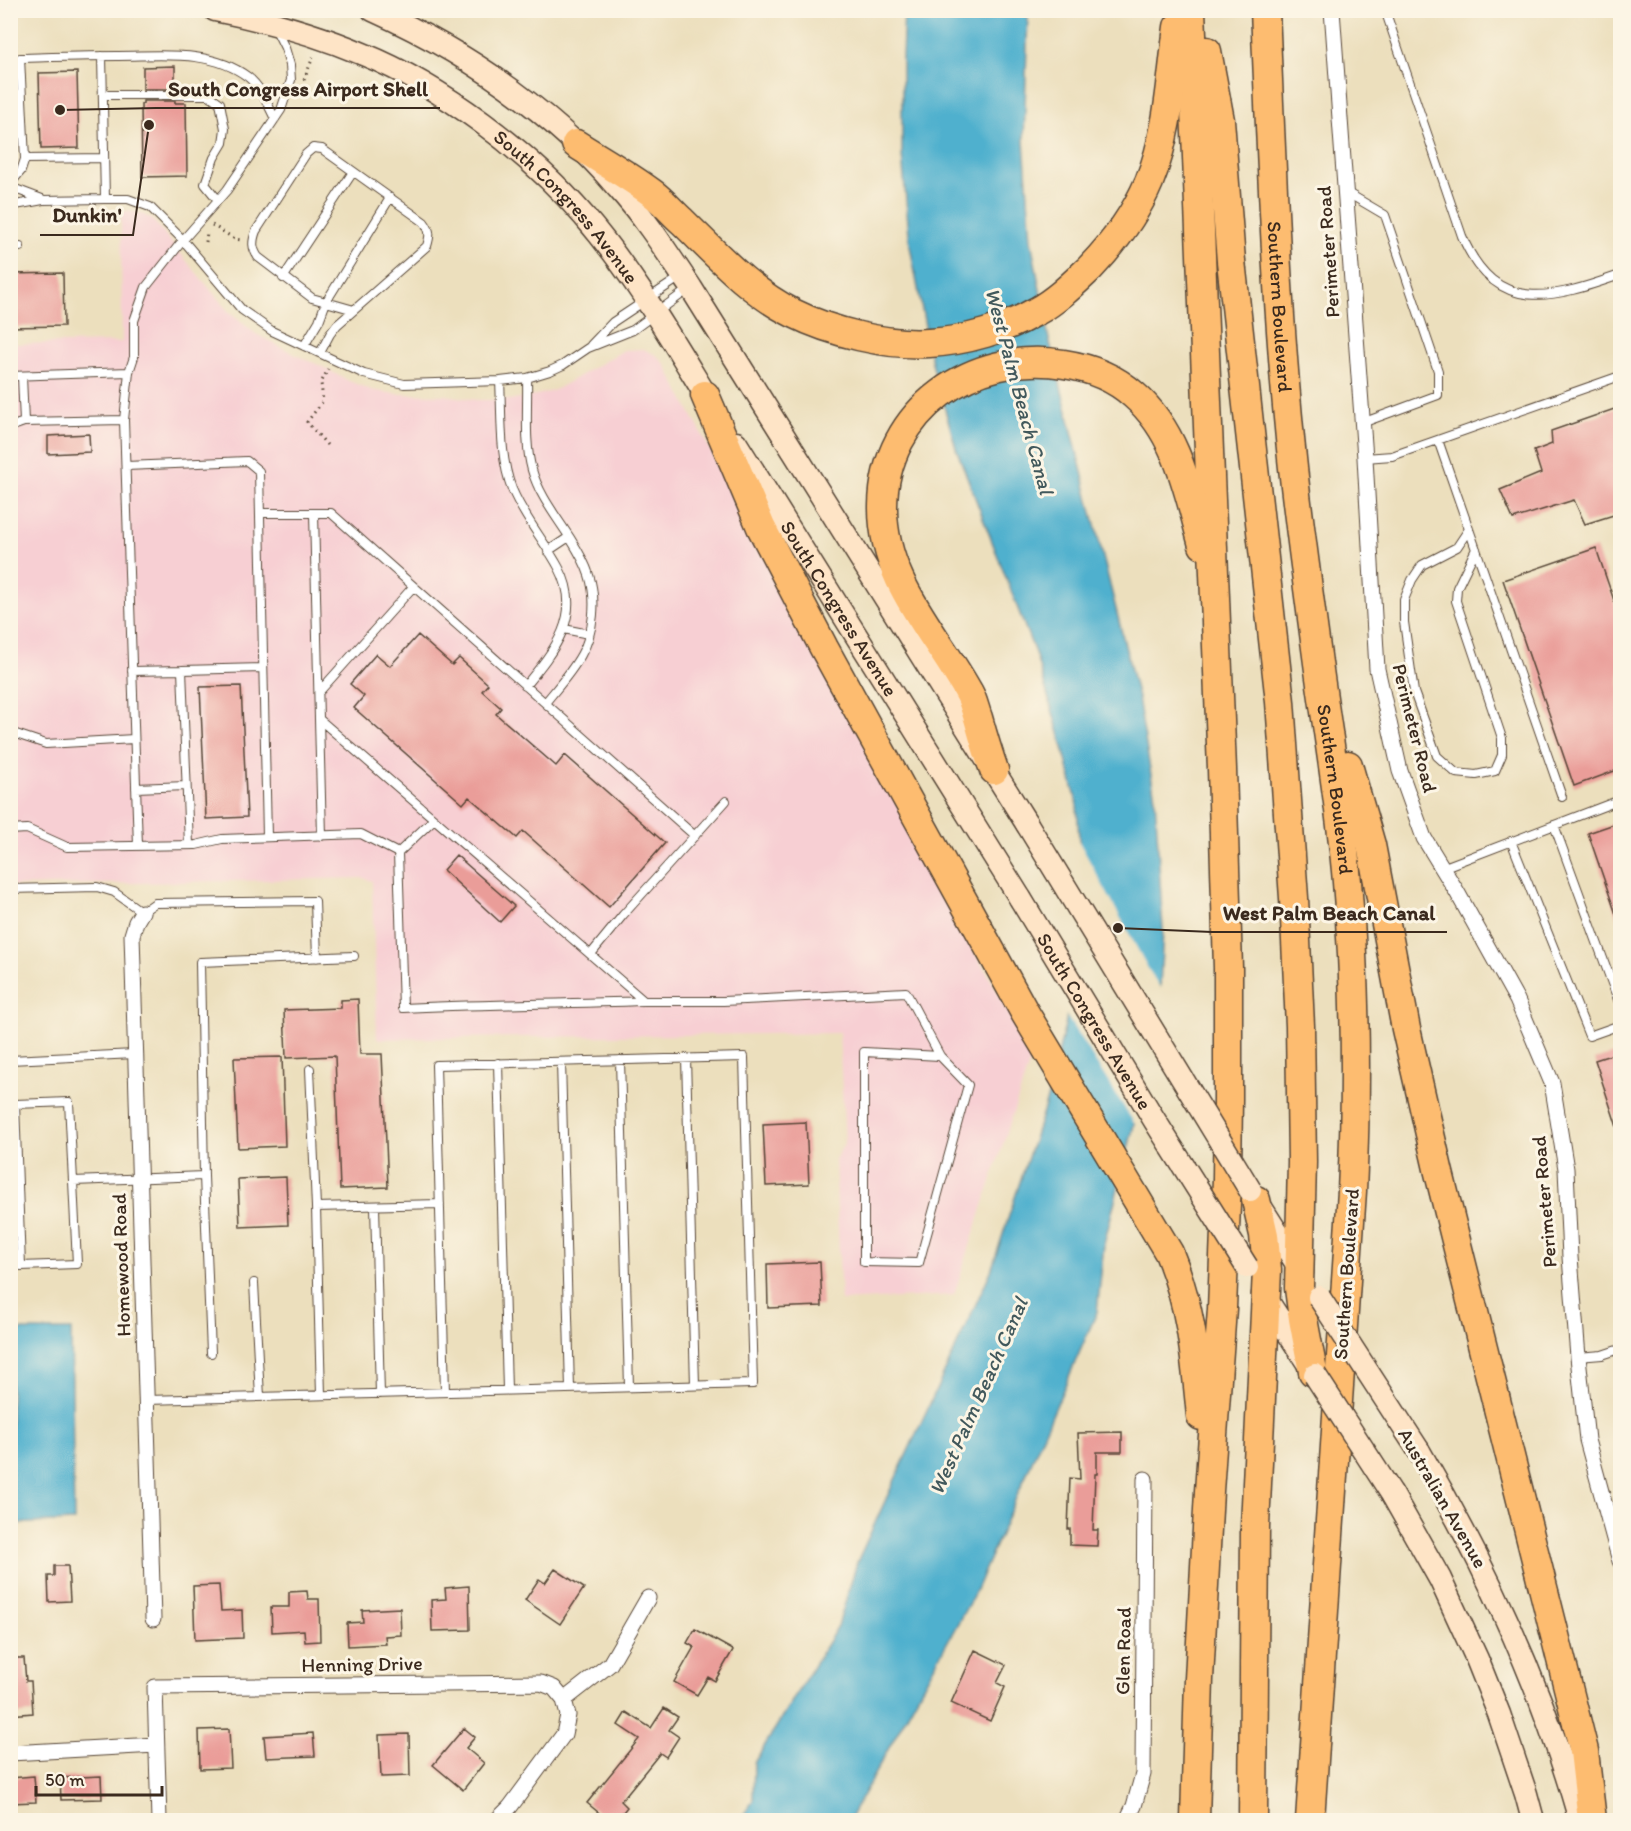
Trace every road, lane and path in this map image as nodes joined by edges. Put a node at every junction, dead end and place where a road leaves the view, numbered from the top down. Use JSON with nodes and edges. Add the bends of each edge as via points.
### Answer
{"nodes":[{"id":1,"x":215,"y":10,"type":"edge"},
{"id":2,"x":373,"y":10,"type":"edge"},
{"id":3,"x":1180,"y":10,"type":"edge"},
{"id":4,"x":1191,"y":10,"type":"edge"},
{"id":5,"x":1200,"y":10,"type":"edge"},
{"id":6,"x":1266,"y":10,"type":"edge"},
{"id":7,"x":1332,"y":10,"type":"edge"},
{"id":8,"x":1385,"y":10,"type":"edge"},
{"id":9,"x":273,"y":24,"type":"junction"},
{"id":10,"x":102,"y":56,"type":"junction"},
{"id":11,"x":103,"y":95,"type":"junction"},
{"id":12,"x":275,"y":119,"type":"junction"},
{"id":13,"x":576,"y":144,"type":"junction"},
{"id":14,"x":104,"y":158,"type":"junction"},
{"id":15,"x":25,"y":159,"type":"junction"},
{"id":16,"x":353,"y":172,"type":"junction"},
{"id":17,"x":10,"y":185,"type":"edge"},
{"id":18,"x":1344,"y":191,"type":"junction"},
{"id":19,"x":390,"y":198,"type":"junction"},
{"id":20,"x":105,"y":199,"type":"junction"},
{"id":21,"x":43,"y":200,"type":"junction"},
{"id":22,"x":218,"y":200,"type":"junction"},
{"id":23,"x":10,"y":206,"type":"edge"},
{"id":24,"x":212,"y":225,"type":"dead end"},
{"id":25,"x":183,"y":240,"type":"junction"},
{"id":26,"x":252,"y":240,"type":"junction"},
{"id":27,"x":10,"y":247,"type":"edge"},
{"id":28,"x":20,"y":247,"type":"dead end"},
{"id":29,"x":1620,"y":275,"type":"edge"},
{"id":30,"x":283,"y":278,"type":"junction"},
{"id":31,"x":687,"y":282,"type":"junction"},
{"id":32,"x":326,"y":302,"type":"junction"},
{"id":33,"x":651,"y":307,"type":"junction"},
{"id":34,"x":354,"y":310,"type":"junction"},
{"id":35,"x":304,"y":346,"type":"junction"},
{"id":36,"x":588,"y":348,"type":"junction"},
{"id":37,"x":320,"y":353,"type":"junction"},
{"id":38,"x":333,"y":359,"type":"junction"},
{"id":39,"x":129,"y":372,"type":"junction"},
{"id":40,"x":10,"y":376,"type":"edge"},
{"id":41,"x":22,"y":376,"type":"junction"},
{"id":42,"x":1620,"y":376,"type":"edge"},
{"id":43,"x":527,"y":378,"type":"junction"},
{"id":44,"x":500,"y":381,"type":"junction"},
{"id":45,"x":705,"y":394,"type":"junction"},
{"id":46,"x":124,"y":420,"type":"junction"},
{"id":47,"x":24,"y":422,"type":"junction"},
{"id":48,"x":1362,"y":423,"type":"junction"},
{"id":49,"x":10,"y":427,"type":"edge"},
{"id":50,"x":1438,"y":440,"type":"junction"},
{"id":51,"x":327,"y":445,"type":"dead end"},
{"id":52,"x":1365,"y":458,"type":"junction"},
{"id":53,"x":126,"y":466,"type":"junction"},
{"id":54,"x":260,"y":513,"type":"junction"},
{"id":55,"x":314,"y":513,"type":"junction"},
{"id":56,"x":1469,"y":529,"type":"junction"},
{"id":57,"x":569,"y":537,"type":"junction"},
{"id":58,"x":1476,"y":549,"type":"junction"},
{"id":59,"x":548,"y":551,"type":"junction"},
{"id":60,"x":413,"y":587,"type":"junction"},
{"id":61,"x":1216,"y":592,"type":"junction"},
{"id":62,"x":564,"y":629,"type":"junction"},
{"id":63,"x":589,"y":634,"type":"junction"},
{"id":64,"x":1318,"y":665,"type":"junction"},
{"id":65,"x":263,"y":668,"type":"junction"},
{"id":66,"x":182,"y":670,"type":"junction"},
{"id":67,"x":132,"y":671,"type":"junction"},
{"id":68,"x":525,"y":686,"type":"junction"},
{"id":69,"x":319,"y":692,"type":"junction"},
{"id":70,"x":545,"y":703,"type":"junction"},
{"id":71,"x":319,"y":719,"type":"junction"},
{"id":72,"x":10,"y":732,"type":"edge"},
{"id":73,"x":134,"y":739,"type":"junction"},
{"id":74,"x":994,"y":770,"type":"junction"},
{"id":75,"x":186,"y":786,"type":"junction"},
{"id":76,"x":136,"y":789,"type":"junction"},
{"id":77,"x":1562,"y":798,"type":"dead end"},
{"id":78,"x":1620,"y":800,"type":"edge"},
{"id":79,"x":726,"y":801,"type":"dead end"},
{"id":80,"x":434,"y":819,"type":"junction"},
{"id":81,"x":1554,"y":825,"type":"junction"},
{"id":82,"x":10,"y":830,"type":"edge"},
{"id":83,"x":322,"y":836,"type":"junction"},
{"id":84,"x":695,"y":836,"type":"junction"},
{"id":85,"x":267,"y":837,"type":"junction"},
{"id":86,"x":1511,"y":842,"type":"junction"},
{"id":87,"x":138,"y":846,"type":"junction"},
{"id":88,"x":189,"y":846,"type":"junction"},
{"id":89,"x":398,"y":853,"type":"junction"},
{"id":90,"x":1442,"y":868,"type":"junction"},
{"id":91,"x":10,"y":889,"type":"edge"},
{"id":92,"x":142,"y":912,"type":"junction"},
{"id":93,"x":591,"y":954,"type":"junction"},
{"id":94,"x":354,"y":956,"type":"dead end"},
{"id":95,"x":316,"y":958,"type":"junction"},
{"id":96,"x":644,"y":1001,"type":"junction"},
{"id":97,"x":1620,"y":1005,"type":"edge"},
{"id":98,"x":1620,"y":1025,"type":"edge"},
{"id":99,"x":135,"y":1054,"type":"junction"},
{"id":100,"x":940,"y":1056,"type":"junction"},
{"id":101,"x":686,"y":1058,"type":"junction"},
{"id":102,"x":10,"y":1060,"type":"edge"},
{"id":103,"x":620,"y":1060,"type":"junction"},
{"id":104,"x":561,"y":1062,"type":"junction"},
{"id":105,"x":498,"y":1063,"type":"junction"},
{"id":106,"x":310,"y":1069,"type":"dead end"},
{"id":107,"x":204,"y":1176,"type":"junction"},
{"id":108,"x":139,"y":1179,"type":"junction"},
{"id":109,"x":73,"y":1181,"type":"junction"},
{"id":110,"x":1253,"y":1195,"type":"junction"},
{"id":111,"x":440,"y":1204,"type":"junction"},
{"id":112,"x":375,"y":1206,"type":"junction"},
{"id":113,"x":316,"y":1207,"type":"junction"},
{"id":114,"x":1299,"y":1267,"type":"junction"},
{"id":115,"x":254,"y":1283,"type":"dead end"},
{"id":116,"x":1265,"y":1297,"type":"junction"},
{"id":117,"x":1620,"y":1349,"type":"edge"},
{"id":118,"x":211,"y":1353,"type":"dead end"},
{"id":119,"x":1578,"y":1356,"type":"junction"},
{"id":120,"x":1314,"y":1373,"type":"junction"},
{"id":121,"x":694,"y":1385,"type":"junction"},
{"id":122,"x":629,"y":1387,"type":"junction"},
{"id":123,"x":570,"y":1389,"type":"junction"},
{"id":124,"x":507,"y":1390,"type":"junction"},
{"id":125,"x":445,"y":1392,"type":"junction"},
{"id":126,"x":380,"y":1394,"type":"junction"},
{"id":127,"x":321,"y":1395,"type":"junction"},
{"id":128,"x":260,"y":1397,"type":"junction"},
{"id":129,"x":146,"y":1400,"type":"junction"},
{"id":130,"x":1145,"y":1479,"type":"dead end"},
{"id":131,"x":1209,"y":1491,"type":"junction"},
{"id":132,"x":1615,"y":1523,"type":"edge"},
{"id":133,"x":1620,"y":1561,"type":"edge"},
{"id":134,"x":648,"y":1598,"type":"dead end"},
{"id":135,"x":153,"y":1619,"type":"dead end"},
{"id":136,"x":564,"y":1700,"type":"junction"},
{"id":137,"x":156,"y":1745,"type":"junction"},
{"id":138,"x":10,"y":1753,"type":"edge"},
{"id":139,"x":159,"y":1821,"type":"edge"},
{"id":140,"x":497,"y":1821,"type":"edge"},
{"id":141,"x":1127,"y":1821,"type":"edge"},
{"id":142,"x":1195,"y":1821,"type":"edge"},
{"id":143,"x":1253,"y":1821,"type":"edge"},
{"id":144,"x":1310,"y":1821,"type":"edge"},
{"id":145,"x":1533,"y":1821,"type":"edge"},
{"id":146,"x":1580,"y":1821,"type":"edge"},
{"id":147,"x":1592,"y":1821,"type":"edge"}],
"edges":[{"from":1,"to":9,"type":"main road","name":"South Congress Avenue"},
{"from":2,"to":13,"type":"main road","via":[[503,84]]},
{"from":3,"to":13,"type":"highway","via":[[1158,158],[1139,203],[1110,246],[1078,279],[1038,310],[999,328],[953,340],[883,340],[838,330],[793,313],[737,274],[653,193]]},
{"from":4,"to":61,"type":"highway"},
{"from":5,"to":114,"type":"highway","via":[[1220,120],[1233,283],[1280,702],[1300,1026]]},
{"from":6,"to":64,"type":"highway","name":"Southern Boulevard","via":[[1282,341]]},
{"from":7,"to":18,"type":"street","name":"Perimeter Road"},
{"from":8,"to":29,"type":"lane","via":[[1462,236],[1481,269],[1508,288],[1538,296],[1573,291]]},
{"from":9,"to":12,"type":"lane","via":[[285,48],[291,80]]},
{"from":9,"to":33,"type":"main road","name":"South Congress Avenue","via":[[391,67],[495,133],[542,172],[584,216]]},
{"from":10,"to":11,"type":"lane"},
{"from":10,"to":12,"type":"lane","via":[[186,56],[231,66],[249,78]]},
{"from":10,"to":15,"type":"lane","via":[[20,58]]},
{"from":11,"to":14,"type":"lane"},
{"from":11,"to":22,"type":"lane","via":[[209,95],[220,103],[225,129],[223,143],[205,184]]},
{"from":12,"to":22,"type":"lane"},
{"from":13,"to":31,"type":"main road","via":[[639,213]]},
{"from":14,"to":15,"type":"lane"},
{"from":14,"to":20,"type":"lane"},
{"from":15,"to":17,"type":"lane"},
{"from":16,"to":19,"type":"lane"},
{"from":16,"to":26,"type":"lane","via":[[322,149],[313,148]]},
{"from":16,"to":30,"type":"lane"},
{"from":17,"to":21,"type":"lane"},
{"from":18,"to":48,"type":"street","name":"Perimeter Road"},
{"from":18,"to":48,"type":"lane","via":[[1384,215],[1438,371],[1438,395]]},
{"from":19,"to":32,"type":"lane"},
{"from":19,"to":34,"type":"lane","via":[[424,222],[430,236],[427,246]]},
{"from":20,"to":21,"type":"lane"},
{"from":20,"to":25,"type":"lane","via":[[128,199],[150,207]]},
{"from":21,"to":23,"type":"lane"},
{"from":22,"to":25,"type":"lane"},
{"from":24,"to":26,"type":"path","via":[[235,239]]},
{"from":25,"to":35,"type":"lane","via":[[242,310],[272,331]]},
{"from":25,"to":39,"type":"lane","via":[[146,287],[134,321],[134,357]]},
{"from":26,"to":30,"type":"lane","via":[[258,257]]},
{"from":27,"to":28,"type":"lane"},
{"from":30,"to":32,"type":"lane","via":[[312,298]]},
{"from":31,"to":33,"type":"lane"},
{"from":31,"to":33,"type":"lane"},
{"from":31,"to":74,"type":"main road"},
{"from":32,"to":34,"type":"lane"},
{"from":32,"to":35,"type":"lane"},
{"from":33,"to":36,"type":"lane","via":[[613,322]]},
{"from":33,"to":36,"type":"lane","via":[[633,330]]},
{"from":33,"to":45,"type":"main road","name":"South Congress Avenue"},
{"from":34,"to":37,"type":"lane","via":[[330,334]]},
{"from":35,"to":37,"type":"lane"},
{"from":36,"to":43,"type":"lane","via":[[563,365]]},
{"from":37,"to":38,"type":"lane"},
{"from":38,"to":44,"type":"lane","via":[[364,374],[404,384]]},
{"from":38,"to":51,"type":"path","via":[[321,383],[323,401],[307,422]]},
{"from":39,"to":41,"type":"lane"},
{"from":39,"to":46,"type":"lane"},
{"from":40,"to":41,"type":"lane"},
{"from":41,"to":47,"type":"lane"},
{"from":42,"to":50,"type":"lane"},
{"from":43,"to":44,"type":"lane"},
{"from":43,"to":57,"type":"lane","via":[[532,469],[540,490]]},
{"from":44,"to":59,"type":"lane","via":[[505,466],[522,512]]},
{"from":45,"to":116,"type":"main road","name":"South Congress Avenue","bridge":true},
{"from":45,"to":131,"type":"highway","via":[[761,527],[824,648],[1037,1032],[1169,1253],[1185,1297],[1194,1346]]},
{"from":46,"to":47,"type":"lane"},
{"from":46,"to":53,"type":"lane"},
{"from":47,"to":49,"type":"lane"},
{"from":48,"to":52,"type":"street","name":"Perimeter Road"},
{"from":50,"to":52,"type":"lane","via":[[1392,456]]},
{"from":50,"to":56,"type":"lane"},
{"from":52,"to":90,"type":"street","name":"Perimeter Road","via":[[1377,669],[1400,771],[1424,838]]},
{"from":53,"to":54,"type":"lane","via":[[247,461],[259,471]]},
{"from":53,"to":67,"type":"lane"},
{"from":54,"to":55,"type":"lane"},
{"from":54,"to":65,"type":"lane"},
{"from":55,"to":60,"type":"lane","via":[[331,513]]},
{"from":55,"to":69,"type":"lane"},
{"from":56,"to":58,"type":"lane"},
{"from":56,"to":58,"type":"lane","via":[[1457,548],[1422,565],[1404,600],[1404,622],[1414,692],[1437,756],[1456,773],[1476,775],[1495,771],[1502,755],[1502,738],[1456,601],[1457,588]]},
{"from":57,"to":59,"type":"lane"},
{"from":57,"to":63,"type":"lane","via":[[589,574],[593,595]]},
{"from":58,"to":77,"type":"lane"},
{"from":59,"to":62,"type":"lane","via":[[567,589]]},
{"from":60,"to":68,"type":"lane"},
{"from":60,"to":69,"type":"lane"},
{"from":61,"to":74,"type":"highway","via":[[1175,450],[1147,407],[1121,385],[1094,371],[1038,360],[993,367],[936,396],[905,429],[887,472],[882,505],[887,550],[901,584],[970,694]]},
{"from":61,"to":131,"type":"highway","via":[[1227,927],[1228,1099],[1222,1299]]},
{"from":62,"to":63,"type":"lane"},
{"from":62,"to":68,"type":"lane","via":[[552,654]]},
{"from":63,"to":70,"type":"lane","via":[[582,654]]},
{"from":64,"to":144,"type":"highway","name":"Southern Boulevard","via":[[1347,881],[1355,1067],[1352,1191]]},
{"from":64,"to":147,"type":"highway","via":[[1371,845],[1423,1105],[1584,1751]]},
{"from":65,"to":66,"type":"lane"},
{"from":65,"to":85,"type":"lane"},
{"from":66,"to":67,"type":"lane"},
{"from":66,"to":75,"type":"lane"},
{"from":67,"to":73,"type":"lane"},
{"from":68,"to":70,"type":"lane"},
{"from":69,"to":71,"type":"lane"},
{"from":70,"to":84,"type":"lane"},
{"from":71,"to":80,"type":"lane"},
{"from":71,"to":83,"type":"lane"},
{"from":72,"to":73,"type":"lane","via":[[46,744]]},
{"from":73,"to":76,"type":"lane"},
{"from":74,"to":110,"type":"main road","bridge":true},
{"from":75,"to":76,"type":"lane"},
{"from":75,"to":88,"type":"lane"},
{"from":76,"to":87,"type":"lane"},
{"from":78,"to":81,"type":"lane"},
{"from":79,"to":84,"type":"lane"},
{"from":80,"to":89,"type":"lane"},
{"from":80,"to":93,"type":"lane"},
{"from":81,"to":86,"type":"lane"},
{"from":81,"to":97,"type":"lane"},
{"from":82,"to":87,"type":"lane","via":[[27,830],[67,847]]},
{"from":83,"to":85,"type":"lane"},
{"from":83,"to":89,"type":"lane","via":[[361,834]]},
{"from":84,"to":93,"type":"lane"},
{"from":85,"to":88,"type":"lane","via":[[222,839]]},
{"from":86,"to":90,"type":"lane"},
{"from":86,"to":98,"type":"lane","via":[[1589,1036]]},
{"from":87,"to":88,"type":"lane"},
{"from":89,"to":96,"type":"lane","via":[[403,1008]]},
{"from":90,"to":119,"type":"street","name":"Perimeter Road","via":[[1517,1000],[1552,1083],[1566,1169]]},
{"from":91,"to":92,"type":"lane","via":[[97,887],[114,892]]},
{"from":92,"to":95,"type":"lane","via":[[155,903],[315,901]]},
{"from":92,"to":99,"type":"street","name":"Homewood Road","via":[[132,935]]},
{"from":93,"to":96,"type":"lane"},
{"from":94,"to":95,"type":"lane"},
{"from":95,"to":107,"type":"lane","via":[[200,962]]},
{"from":96,"to":100,"type":"lane","via":[[733,1001],[906,992]]},
{"from":99,"to":102,"type":"lane"},
{"from":99,"to":108,"type":"street","name":"Homewood Road"},
{"from":100,"to":100,"type":"lane","via":[[968,1085],[919,1263],[864,1262],[864,1052]]},
{"from":101,"to":103,"type":"lane"},
{"from":101,"to":121,"type":"lane"},
{"from":101,"to":121,"type":"lane","via":[[744,1057],[753,1384]]},
{"from":103,"to":104,"type":"lane"},
{"from":103,"to":122,"type":"lane"},
{"from":104,"to":105,"type":"lane"},
{"from":104,"to":123,"type":"lane"},
{"from":105,"to":111,"type":"lane","via":[[436,1065]]},
{"from":105,"to":124,"type":"lane"},
{"from":106,"to":113,"type":"lane"},
{"from":107,"to":108,"type":"lane"},
{"from":107,"to":118,"type":"lane"},
{"from":108,"to":109,"type":"lane"},
{"from":108,"to":129,"type":"street","name":"Homewood Road"},
{"from":109,"to":109,"type":"lane","via":[[77,1264],[21,1266],[15,1104],[69,1102]]},
{"from":110,"to":114,"type":"main road","name":"Australian Avenue"},
{"from":110,"to":116,"type":"highway","via":[[1265,1243]]},
{"from":111,"to":112,"type":"lane"},
{"from":111,"to":125,"type":"lane"},
{"from":112,"to":113,"type":"lane"},
{"from":112,"to":126,"type":"lane"},
{"from":113,"to":127,"type":"lane"},
{"from":114,"to":120,"type":"highway","via":[[1303,1319]]},
{"from":114,"to":146,"type":"main road","name":"Australian Avenue","bridge":true,"via":[[1419,1451],[1489,1579],[1538,1694]]},
{"from":115,"to":128,"type":"lane"},
{"from":116,"to":120,"type":"main road","name":"South Congress Avenue"},
{"from":116,"to":143,"type":"highway","via":[[1255,1537]]},
{"from":117,"to":119,"type":"lane"},
{"from":119,"to":132,"type":"street","name":"Perimeter Road","via":[[1587,1440]]},
{"from":120,"to":145,"type":"main road","bridge":true,"via":[[1392,1494],[1440,1579],[1499,1714]]},
{"from":121,"to":122,"type":"lane"},
{"from":122,"to":123,"type":"lane"},
{"from":123,"to":124,"type":"lane"},
{"from":124,"to":125,"type":"lane"},
{"from":125,"to":126,"type":"lane"},
{"from":126,"to":127,"type":"lane"},
{"from":127,"to":128,"type":"lane"},
{"from":128,"to":129,"type":"lane"},
{"from":129,"to":135,"type":"street","name":"Homewood Road"},
{"from":130,"to":141,"type":"street","name":"Glen Road","via":[[1143,1774]]},
{"from":131,"to":142,"type":"highway"},
{"from":132,"to":133,"type":"street","name":"Perimeter Road"},
{"from":134,"to":136,"type":"street","via":[[610,1664]]},
{"from":136,"to":137,"type":"street","name":"Henning Drive","via":[[554,1688],[541,1683],[154,1687]]},
{"from":136,"to":140,"type":"street","via":[[568,1715],[564,1734]]},
{"from":137,"to":138,"type":"street"},
{"from":137,"to":139,"type":"street"}]}
